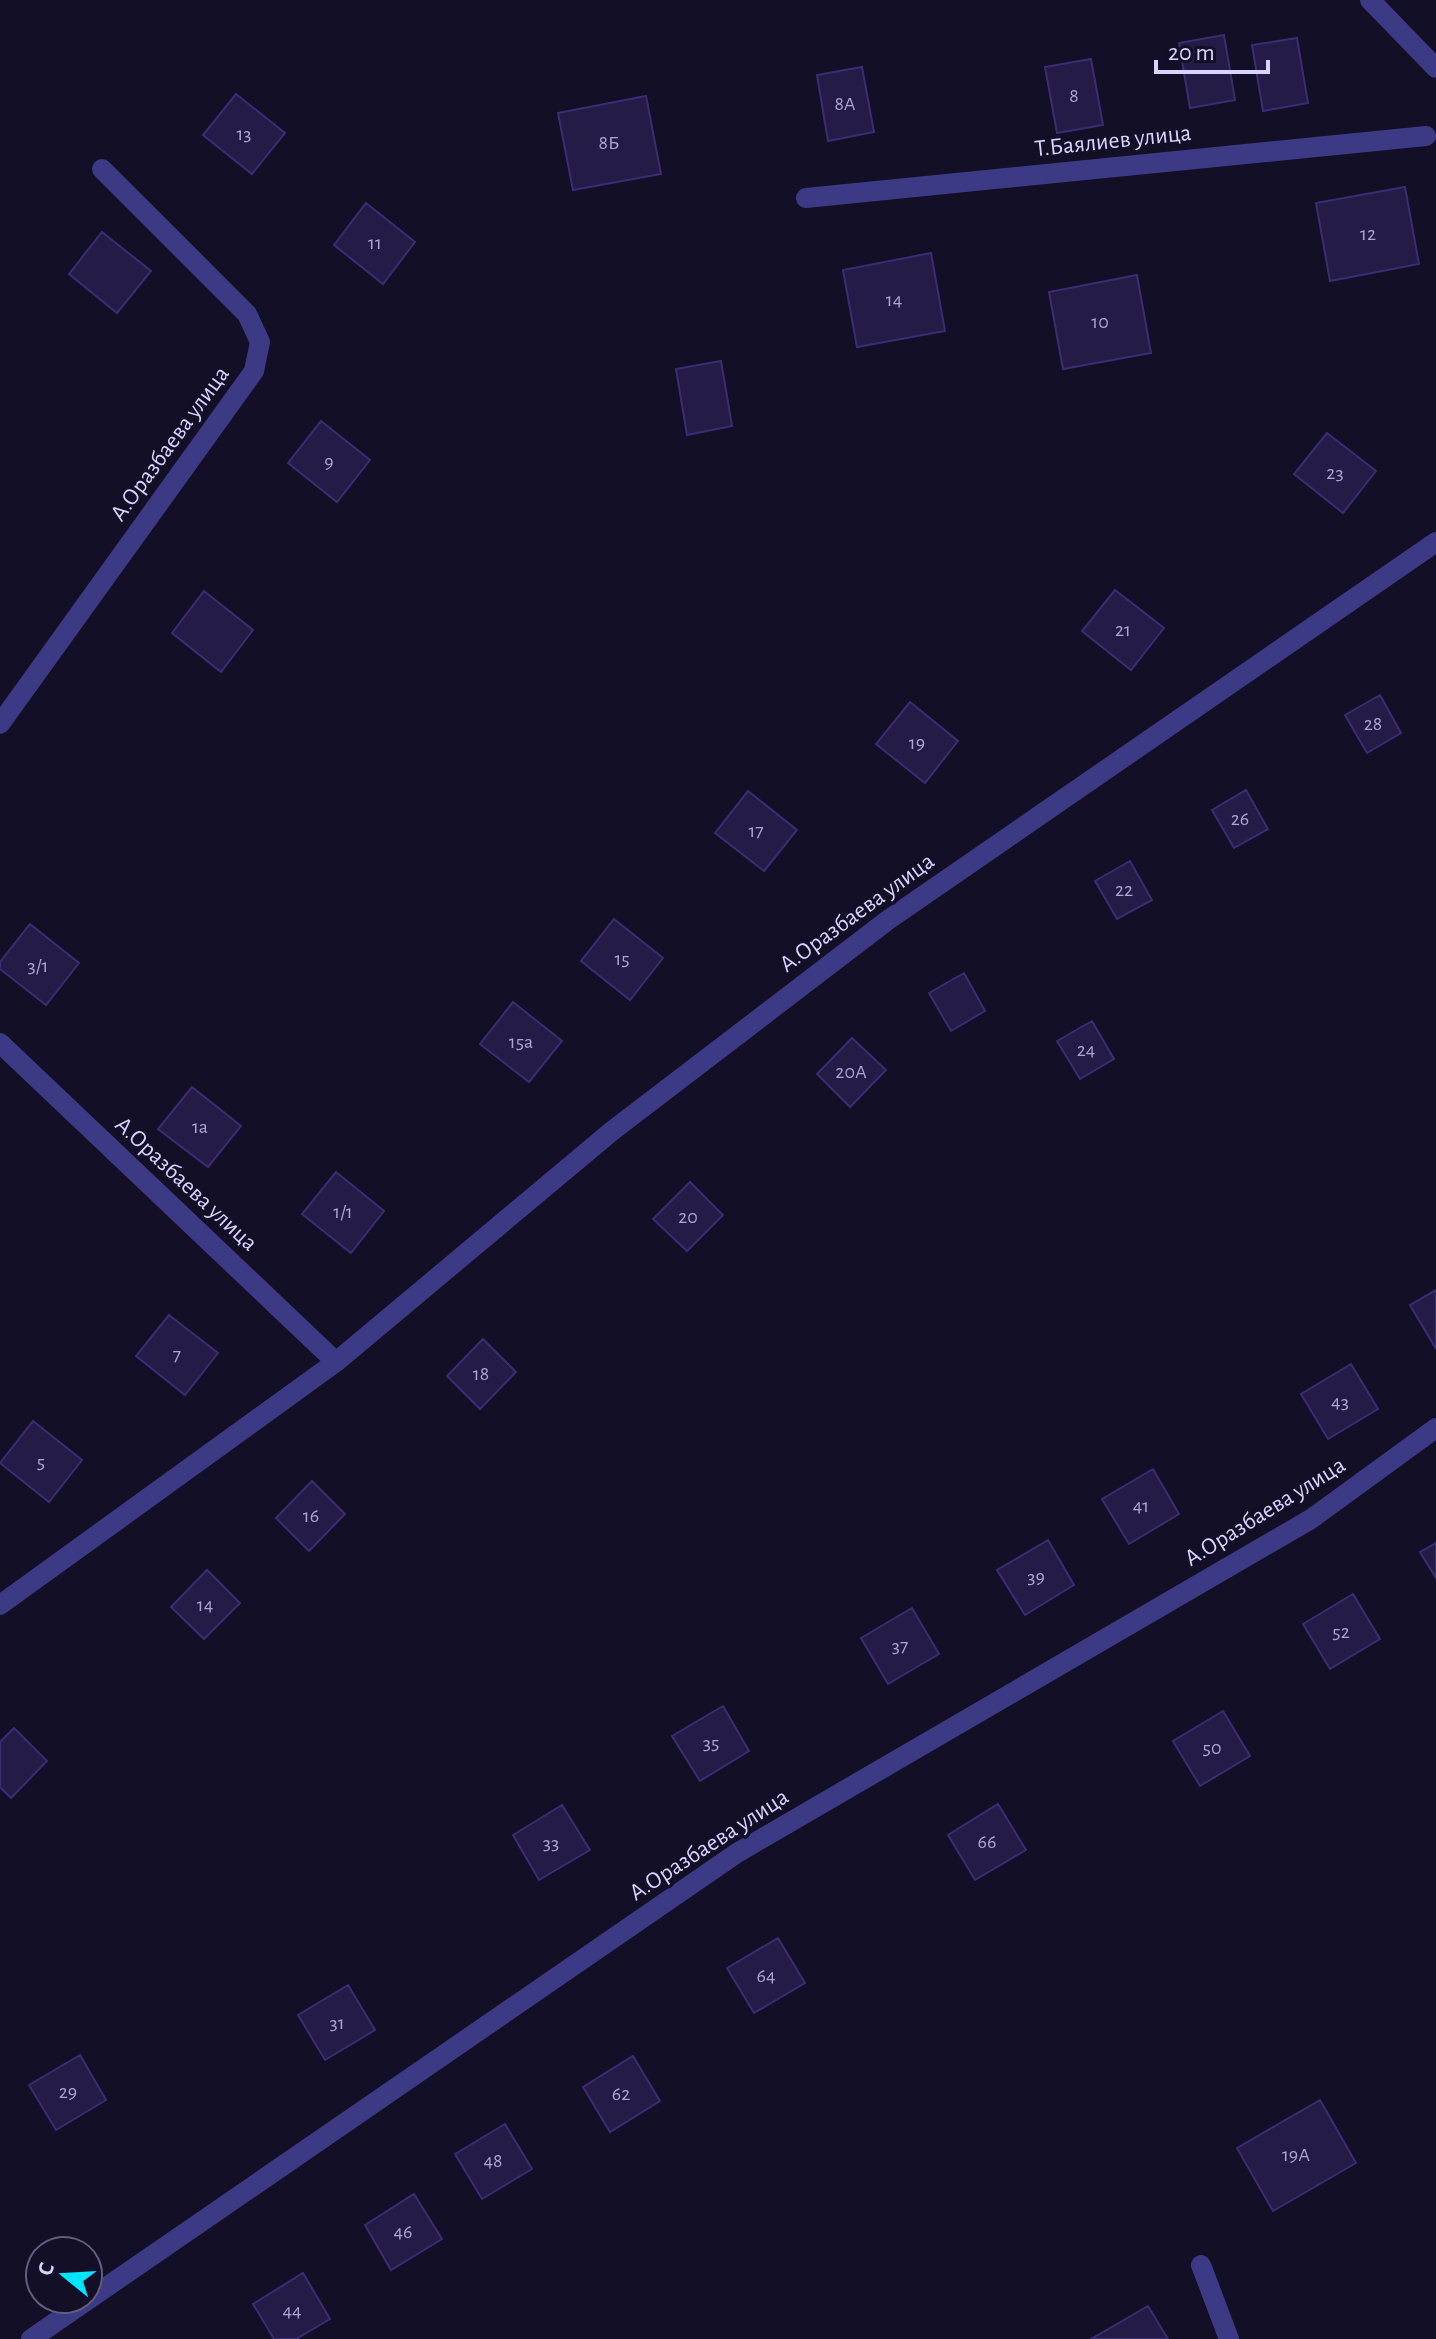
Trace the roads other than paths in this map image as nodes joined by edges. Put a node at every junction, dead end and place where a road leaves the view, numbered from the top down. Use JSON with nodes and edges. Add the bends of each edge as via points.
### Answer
{"nodes":[{"id":1,"x":1370,"y":0,"type":"edge"},
{"id":2,"x":1436,"y":68,"type":"edge"},
{"id":3,"x":1433,"y":135,"type":"edge"},
{"id":4,"x":102,"y":169,"type":"dead end"},
{"id":5,"x":806,"y":198,"type":"dead end"},
{"id":6,"x":1436,"y":542,"type":"edge"},
{"id":7,"x":0,"y":724,"type":"edge"},
{"id":8,"x":0,"y":1043,"type":"edge"},
{"id":9,"x":336,"y":1362,"type":"junction"},
{"id":10,"x":1436,"y":1428,"type":"edge"},
{"id":11,"x":0,"y":1605,"type":"edge"},
{"id":12,"x":1201,"y":2265,"type":"dead end"},
{"id":13,"x":31,"y":2339,"type":"edge"},
{"id":14,"x":1229,"y":2339,"type":"edge"}],
"edges":[{"from":1,"to":2,"type":"street"},
{"from":3,"to":5,"type":"street","name":"Т.Баялиев улица"},
{"from":4,"to":7,"type":"street","name":"А.Оразбаева улица","via":[[247,314],[260,342],[254,371]]},
{"from":6,"to":9,"type":"street","name":"А.Оразбаева улица","via":[[888,920],[612,1131]]},
{"from":8,"to":9,"type":"street","name":"А.Оразбаева улица"},
{"from":9,"to":11,"type":"street","name":"А.Оразбаева улица"},
{"from":10,"to":13,"type":"street","name":"А.Оразбаева улица","via":[[1311,1519],[737,1853]]},
{"from":12,"to":14,"type":"street"}]}
